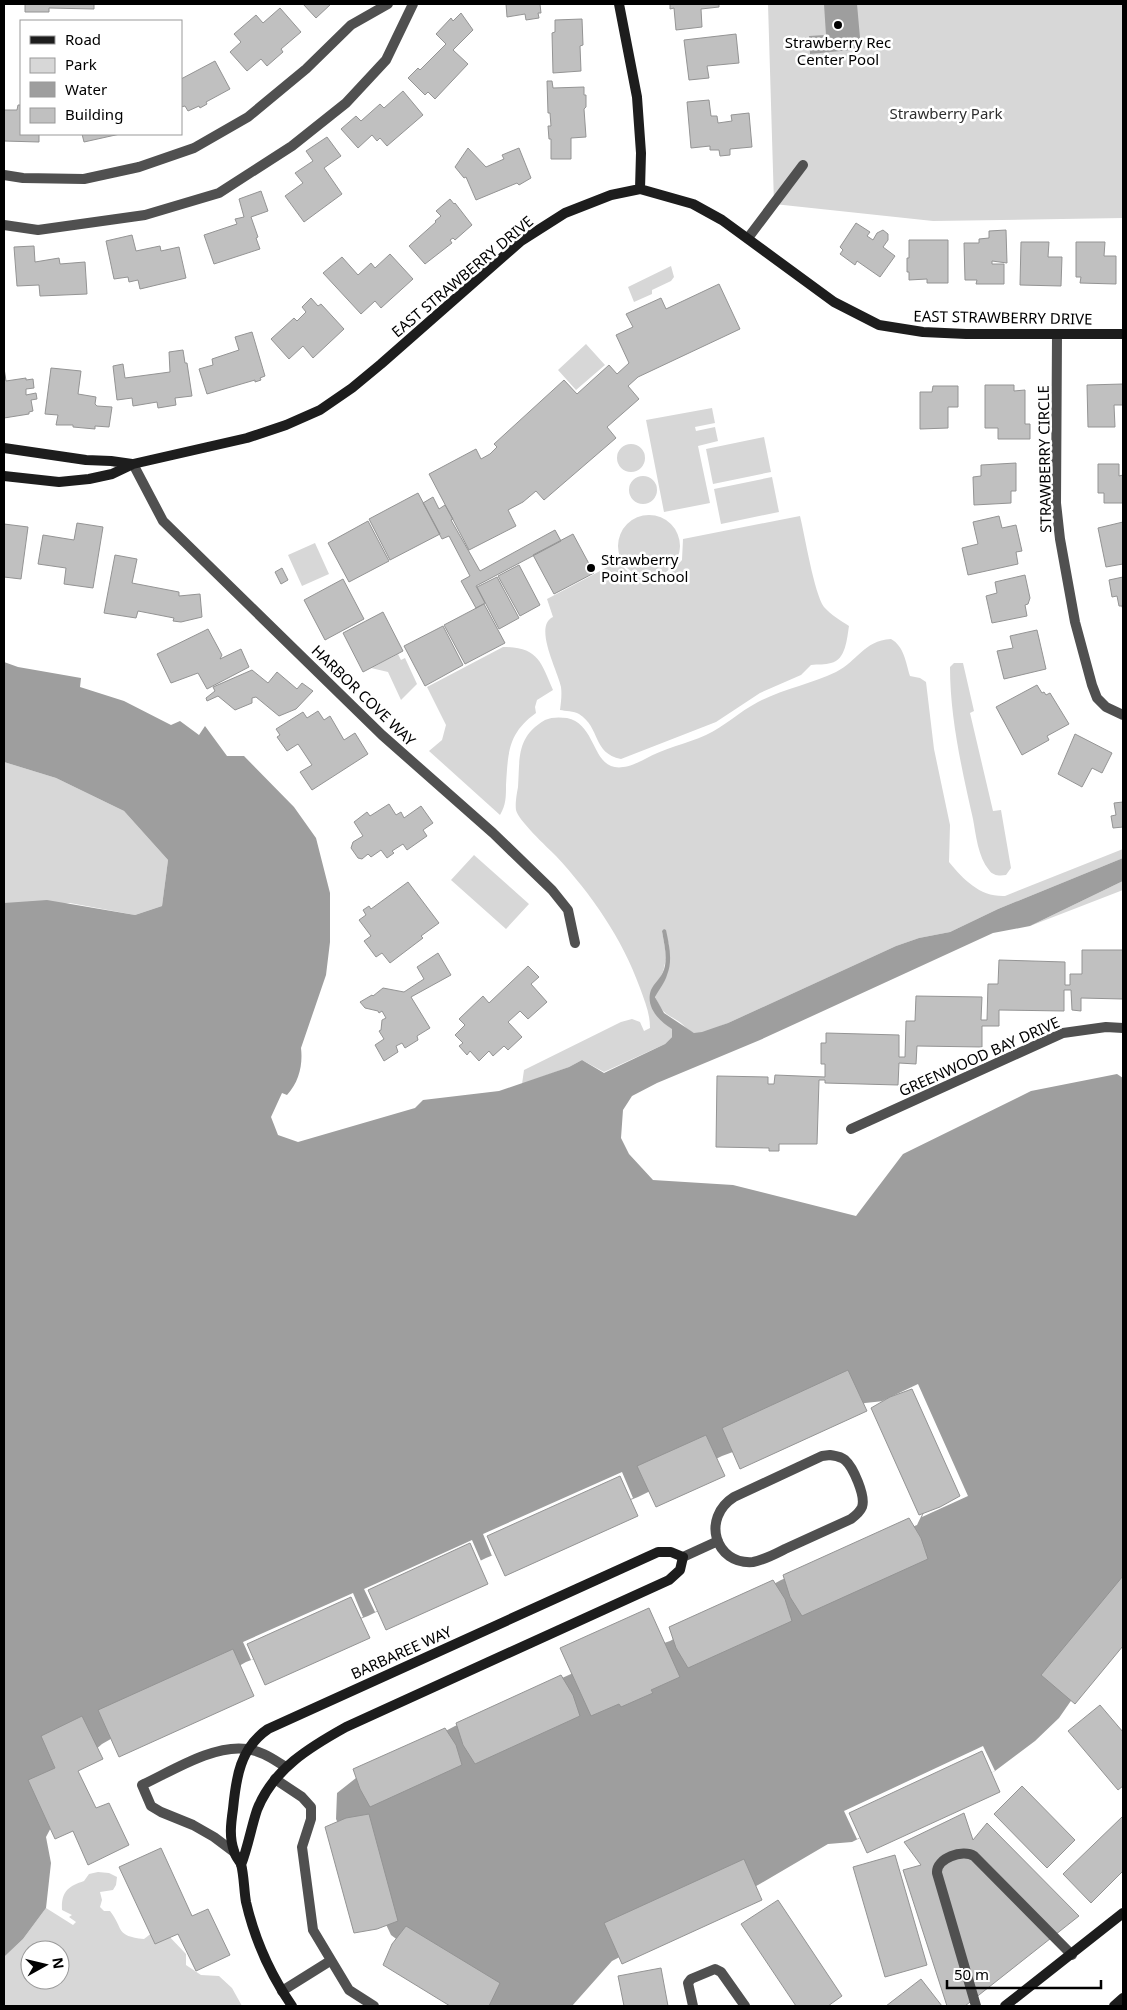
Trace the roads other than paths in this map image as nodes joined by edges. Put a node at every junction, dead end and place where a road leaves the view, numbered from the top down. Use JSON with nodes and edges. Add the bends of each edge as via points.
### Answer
{"nodes":[{"id":1,"x":388,"y":4,"type":"edge"},
{"id":2,"x":413,"y":4,"type":"edge"},
{"id":3,"x":619,"y":4,"type":"edge"},
{"id":4,"x":803,"y":165,"type":"dead end"},
{"id":5,"x":4,"y":175,"type":"edge"},
{"id":6,"x":640,"y":189,"type":"junction"},
{"id":7,"x":4,"y":225,"type":"edge"},
{"id":8,"x":748,"y":238,"type":"junction"},
{"id":9,"x":1057,"y":334,"type":"junction"},
{"id":10,"x":1123,"y":334,"type":"edge"},
{"id":11,"x":4,"y":448,"type":"edge"},
{"id":12,"x":133,"y":464,"type":"junction"},
{"id":13,"x":4,"y":476,"type":"edge"},
{"id":14,"x":1123,"y":715,"type":"edge"},
{"id":15,"x":575,"y":943,"type":"dead end"},
{"id":16,"x":1123,"y":1028,"type":"edge"},
{"id":17,"x":851,"y":1129,"type":"dead end"},
{"id":18,"x":718,"y":1541,"type":"junction"},
{"id":19,"x":683,"y":1557,"type":"junction"},
{"id":20,"x":248,"y":1749,"type":"junction"},
{"id":21,"x":286,"y":1767,"type":"junction"},
{"id":22,"x":275,"y":1779,"type":"junction"},
{"id":23,"x":234,"y":1852,"type":"junction"},
{"id":24,"x":241,"y":1865,"type":"junction"},
{"id":25,"x":1123,"y":1914,"type":"edge"},
{"id":26,"x":1072,"y":1955,"type":"junction"},
{"id":27,"x":330,"y":1961,"type":"junction"},
{"id":28,"x":282,"y":1991,"type":"junction"},
{"id":29,"x":1123,"y":1998,"type":"edge"},
{"id":30,"x":292,"y":2006,"type":"edge"},
{"id":31,"x":374,"y":2006,"type":"edge"},
{"id":32,"x":693,"y":2006,"type":"edge"},
{"id":33,"x":745,"y":2006,"type":"edge"},
{"id":34,"x":976,"y":2006,"type":"edge"},
{"id":35,"x":1004,"y":2006,"type":"edge"},
{"id":36,"x":1114,"y":2006,"type":"edge"}],
"edges":[{"from":1,"to":5,"type":"street","via":[[351,25],[306,69],[248,117],[194,148],[139,167],[84,179]]},
{"from":2,"to":7,"type":"street","via":[[386,60],[346,103],[292,146],[219,193],[145,215],[38,230]]},
{"from":3,"to":6,"type":"street","via":[[637,97]]},
{"from":4,"to":8,"type":"street"},
{"from":6,"to":8,"type":"street","name":"EAST STRAWBERRY DRIVE","via":[[693,204]]},
{"from":6,"to":12,"type":"street","name":"EAST STRAWBERRY DRIVE","via":[[587,203],[544,225],[521,241],[352,388],[320,410],[247,438]]},
{"from":8,"to":9,"type":"street","name":"EAST STRAWBERRY DRIVE","via":[[834,302],[880,325],[924,332]]},
{"from":9,"to":10,"type":"street","name":"EAST STRAWBERRY DRIVE"},
{"from":9,"to":14,"type":"street","name":"STRAWBERRY CIRCLE","via":[[1056,503],[1062,548],[1075,622],[1092,685],[1106,707]]},
{"from":11,"to":12,"type":"street","name":"EAST STRAWBERRY DRIVE"},
{"from":12,"to":13,"type":"street","name":"EAST STRAWBERRY DRIVE","via":[[112,474],[58,482]]},
{"from":12,"to":15,"type":"street","name":"HARBOR COVE WAY","via":[[163,522],[382,735],[552,890],[568,910]]},
{"from":16,"to":17,"type":"street","name":"GREENWOOD BAY DRIVE","via":[[1062,1033]]},
{"from":18,"to":18,"type":"street","via":[[736,1559],[756,1561],[852,1519],[862,1507],[863,1499],[850,1466],[838,1456],[822,1456],[734,1497],[724,1504],[717,1516],[715,1529]]},
{"from":18,"to":19,"type":"street"},
{"from":19,"to":20,"type":"street","name":"BARBAREE WAY","via":[[671,1552],[658,1552],[268,1729]]},
{"from":19,"to":21,"type":"street","name":"BARBAREE WAY","via":[[680,1570],[669,1580],[346,1727],[312,1746]]},
{"from":20,"to":21,"type":"street"},
{"from":20,"to":23,"type":"street","name":"BARBAREE WAY","via":[[236,1778],[231,1826]]},
{"from":20,"to":23,"type":"street","via":[[210,1753],[142,1785],[151,1806],[214,1836]]},
{"from":21,"to":22,"type":"street","name":"BARBAREE WAY"},
{"from":22,"to":24,"type":"street","name":"BARBAREE WAY","via":[[257,1810]]},
{"from":22,"to":27,"type":"street","via":[[311,1807],[311,1819],[302,1847],[304,1865],[313,1930]]},
{"from":23,"to":24,"type":"street","name":"BARBAREE WAY"},
{"from":24,"to":28,"type":"street","name":"BARBAREE WAY","via":[[256,1939]]},
{"from":25,"to":26,"type":"street"},
{"from":26,"to":34,"type":"street","via":[[972,1854],[962,1853],[942,1862],[937,1874]]},
{"from":26,"to":35,"type":"street"},
{"from":27,"to":28,"type":"street"},
{"from":27,"to":31,"type":"street","via":[[349,1990]]},
{"from":28,"to":30,"type":"street","name":"BARBAREE WAY"},
{"from":29,"to":36,"type":"street"},
{"from":32,"to":33,"type":"street","via":[[688,1982],[715,1969],[721,1972]]}]}
